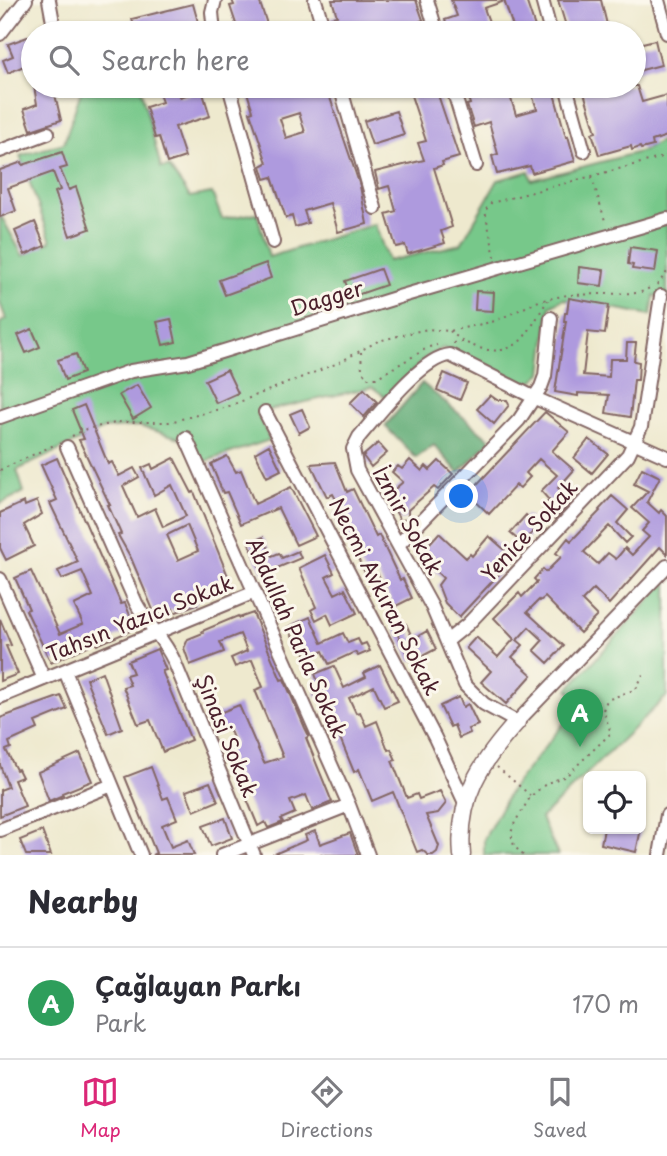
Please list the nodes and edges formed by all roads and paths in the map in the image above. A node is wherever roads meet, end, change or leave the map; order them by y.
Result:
1 (26, 0) edge
2 (49, 0) edge
3 (215, 0) edge
4 (315, 0) edge
5 (427, 0) edge
6 (542, 0) edge
7 (658, 0) edge
8 (53, 21) edge
9 (213, 21) edge
10 (321, 21) edge
11 (433, 21) edge
12 (548, 21) edge
13 (667, 33) edge
14 (0, 34) edge
15 (232, 98) edge
16 (343, 98) edge
17 (456, 98) edge
18 (569, 98) edge
19 (48, 133) dead end
20 (0, 151) edge
21 (584, 151) dead end
22 (667, 156) edge
23 (476, 165) dead end
24 (592, 177) junction
25 (375, 208) dead end
26 (667, 219) edge
27 (610, 235) junction
28 (274, 242) dead end
29 (497, 268) junction
30 (667, 272) edge
31 (661, 296) dead end
32 (550, 299) junction
33 (551, 318) dead end
34 (450, 331) junction
35 (463, 342) junction
36 (443, 344) dead end
37 (454, 350) junction
38 (360, 351) junction
39 (535, 398) junction
40 (265, 412) dead end
41 (0, 417) edge
42 (186, 438) dead end
43 (67, 441) junction
44 (635, 443) junction
45 (667, 457) edge
46 (0, 470) edge
47 (399, 544) junction
48 (667, 566) edge
49 (0, 579) edge
50 (255, 592) junction
51 (158, 633) junction
52 (447, 641) junction
53 (65, 671) junction
54 (643, 675) dead end
55 (44, 679) junction
56 (0, 697) edge
57 (517, 722) junction
58 (486, 759) junction
59 (112, 785) junction
60 (531, 796) junction
61 (465, 803) junction
62 (349, 806) junction
63 (667, 815) edge
64 (0, 830) edge
65 (252, 850) edge
66 (141, 855) edge
67 (222, 855) edge
68 (368, 855) edge
69 (462, 855) edge
70 (523, 855) edge
71 (660, 855) edge

1 - 14 street
2 - 8 street
3 - 9 street
4 - 10 street
5 - 11 street
6 - 12 street
7 - 13 street
15 - 28 street
16 - 25 street
17 - 23 street
18 - 21 street
19 - 20 street
22 - 24 path
24 - 27 path
24 - 29 path
26 - 27 street, Dagger
27 - 29 street, Dagger
29 - 41 street, Dagger
30 - 32 path
31 - 44 street
32 - 34 path
32 - 35 path
33 - 39 street
34 - 35 path
34 - 38 path
35 - 37 path
36 - 38 path
37 - 39 street
37 - 47 street, İzmir Sokak
38 - 43 path
39 - 44 street
39 - 47 street
40 - 61 street, Necmi Avkıran Sokak
42 - 50 street, Abdullah Parla Sokak
43 - 46 path
43 - 51 street, Şinasi Sokak
44 - 45 street
44 - 52 street, Yenice Sokak
47 - 52 street, İzmir Sokak
48 - 57 street
49 - 55 street
50 - 51 street, Tahsın Yazıcı Sokak
50 - 62 street, Abdullah Parla Sokak
51 - 53 street, Tahsın Yazıcı Sokak
51 - 65 street, Şinasi Sokak
52 - 57 street, İzmir Sokak
53 - 55 street, Tahsın Yazıcı Sokak
53 - 59 street
54 - 60 path
55 - 56 street, Tahsın Yazıcı Sokak
57 - 58 street
58 - 60 path
58 - 61 street
59 - 64 street
59 - 66 street
60 - 70 path
61 - 69 street
62 - 65 street
62 - 68 street, Abdullah Parla Sokak
63 - 71 street
65 - 67 street

